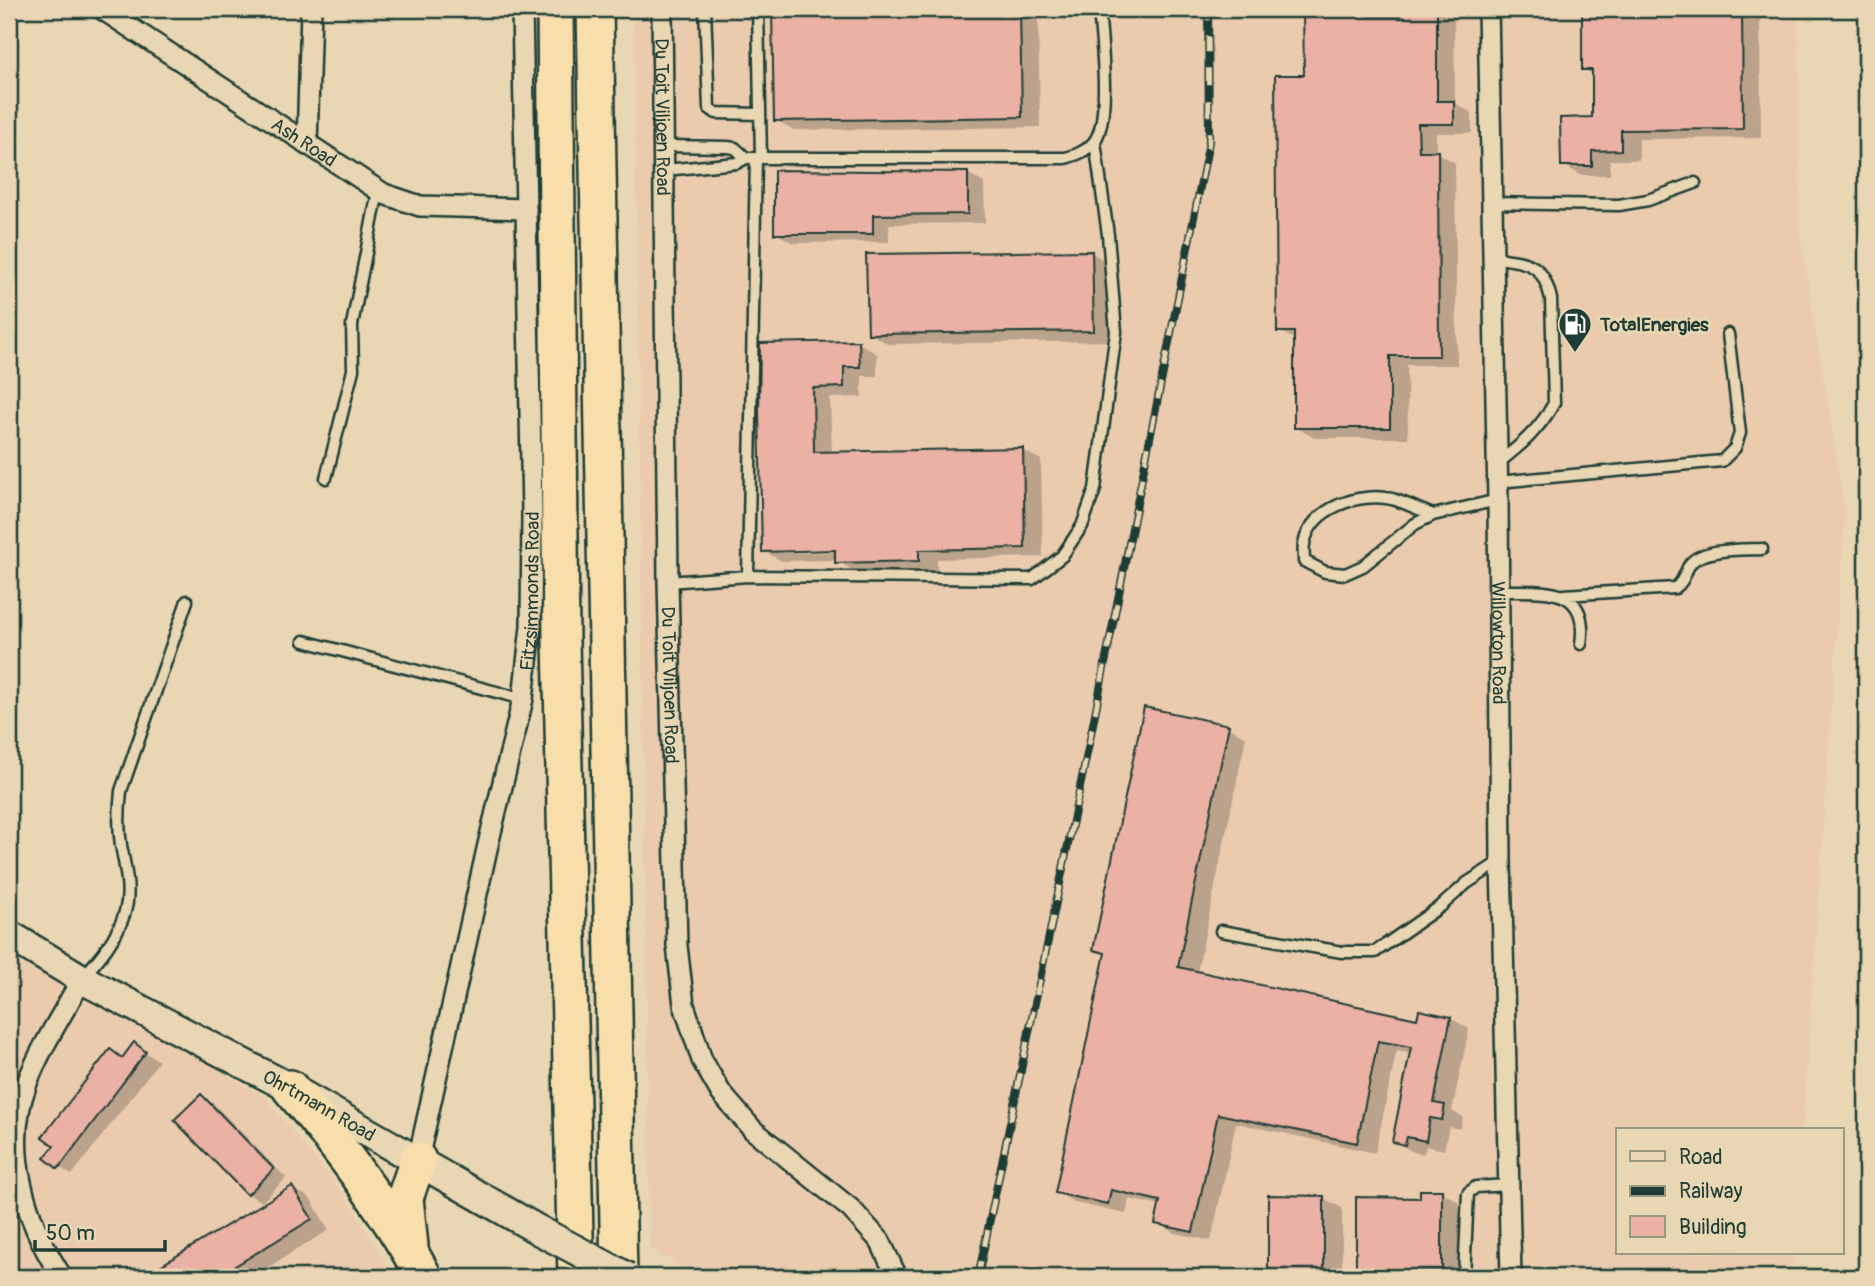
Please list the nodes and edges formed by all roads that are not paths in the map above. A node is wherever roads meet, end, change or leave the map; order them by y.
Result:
1 (102, 9) edge
2 (311, 9) edge
3 (522, 9) edge
4 (555, 9) edge
5 (595, 9) edge
6 (662, 9) edge
7 (705, 9) edge
8 (758, 9) edge
9 (1099, 9) edge
10 (1488, 9) edge
11 (760, 114) junction
12 (1095, 142) junction
13 (307, 145) junction
14 (665, 146) junction
15 (755, 158) junction
16 (665, 170) junction
17 (1695, 183) dead end
18 (378, 191) junction
19 (1491, 203) junction
20 (526, 209) junction
21 (1492, 257) junction
22 (1728, 334) dead end
23 (326, 478) dead end
24 (1498, 482) junction
25 (1433, 515) junction
26 (1762, 549) dead end
27 (748, 576) junction
28 (668, 582) junction
29 (1499, 591) junction
30 (1564, 595) junction
31 (187, 601) dead end
32 (304, 641) dead end
33 (1581, 644) dead end
34 (523, 699) junction
35 (1502, 861) junction
36 (1221, 931) dead end
37 (12, 937) edge
38 (82, 978) junction
39 (290, 1088) junction
40 (418, 1160) junction
41 (1508, 1185) junction
42 (417, 1265) edge
43 (62, 1277) edge
44 (576, 1277) edge
45 (619, 1277) edge
46 (627, 1277) edge
47 (897, 1277) edge
48 (1464, 1277) edge
49 (1511, 1277) edge

1 - 13 street, Ash Road
2 - 13 street
3 - 20 street, Fitzsimmonds Road
4 - 44 highway
5 - 45 highway
6 - 14 street, Du Toit Viljoen Road
7 - 11 lane
8 - 11 lane
9 - 12 lane
10 - 19 street, Willowton Road
11 - 15 lane
12 - 15 lane
12 - 27 lane
13 - 18 street, Ash Road
14 - 15 lane
14 - 16 street, Du Toit Viljoen Road
15 - 16 lane
15 - 27 lane
16 - 28 street, Du Toit Viljoen Road
17 - 19 lane
18 - 20 street, Ash Road
18 - 23 lane
19 - 21 street, Willowton Road
20 - 34 street, Fitzsimmonds Road
21 - 24 street, Willowton Road
21 - 24 lane
22 - 24 lane
24 - 25 lane
24 - 29 street, Willowton Road
25 - 25 lane
26 - 30 lane
27 - 28 lane
28 - 47 street, Du Toit Viljoen Road
29 - 30 lane
29 - 35 street, Willowton Road
30 - 33 lane
31 - 38 lane
32 - 34 lane
34 - 40 street, Fitzsimmonds Road
35 - 36 lane
35 - 41 street, Willowton Road
37 - 38 main road, Ohrtmann Road
38 - 39 main road, Ohrtmann Road
38 - 43 street
39 - 40 main road, Ohrtmann Road
39 - 42 highway
40 - 42 highway
40 - 46 main road, Ohrtmann Road, bridge
41 - 48 lane
41 - 49 street, Willowton Road

